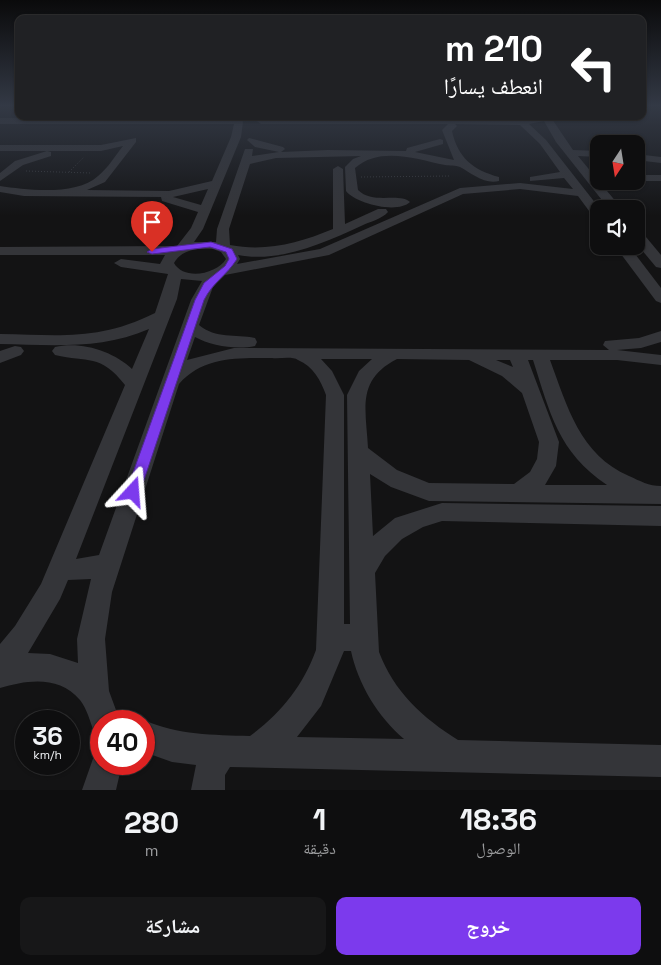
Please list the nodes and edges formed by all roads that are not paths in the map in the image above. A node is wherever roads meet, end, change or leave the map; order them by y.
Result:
1 (124, 142) edge
2 (136, 142) edge
3 (139, 142) edge
4 (232, 142) edge
5 (253, 142) edge
6 (258, 142) edge
7 (439, 142) edge
8 (443, 142) edge
9 (444, 142) edge
10 (541, 142) edge
11 (560, 142) edge
12 (91, 150) junction
13 (0, 152) edge
14 (56, 152) junction
15 (281, 152) junction
16 (406, 152) junction
17 (308, 154) junction
18 (376, 154) junction
19 (661, 154) edge
20 (571, 155) junction
21 (645, 155) edge
22 (645, 157) edge
23 (590, 158) edge
24 (117, 160) junction
25 (661, 160) edge
26 (245, 162) junction
27 (448, 162) junction
28 (460, 162) junction
29 (590, 162) edge
30 (581, 166) junction
31 (645, 167) edge
32 (661, 167) edge
33 (5, 170) edge
34 (346, 170) junction
35 (567, 174) junction
36 (590, 174) edge
37 (104, 176) junction
38 (451, 176) road end
39 (645, 178) edge
40 (661, 178) edge
41 (495, 179) junction
42 (216, 183) junction
43 (518, 183) junction
44 (115, 184) dead end
45 (0, 189) edge
46 (58, 194) junction
47 (136, 194) junction
48 (437, 194) junction
49 (22, 196) junction
50 (168, 197) junction
51 (584, 197) junction
52 (412, 198) junction
53 (596, 200) edge
54 (0, 201) edge
55 (590, 205) edge
56 (204, 210) junction
57 (339, 231) junction
58 (645, 245) edge
59 (224, 248) junction
60 (181, 249) junction
61 (0, 251) edge
62 (629, 255) edge
63 (268, 257) junction
64 (123, 258) junction
65 (0, 262) edge
66 (661, 264) edge
67 (172, 271) junction
68 (221, 271) junction
69 (661, 298) edge
70 (162, 316) junction
71 (190, 326) junction
72 (661, 336) edge
73 (0, 339) edge
74 (84, 345) junction
75 (235, 347) junction
76 (630, 350) junction
77 (5, 353) edge
78 (300, 353) junction
79 (396, 354) junction
80 (466, 354) junction
81 (517, 355) junction
82 (540, 355) junction
83 (661, 360) edge
84 (170, 382) junction
85 (134, 384) junction
86 (530, 390) junction
87 (346, 395) junction
88 (357, 449) junction
89 (518, 494) junction
90 (656, 495) edge
91 (442, 502) junction
92 (661, 516) edge
93 (62, 564) junction
94 (108, 565) junction
95 (361, 577) junction
96 (330, 629) junction
97 (363, 630) junction
98 (0, 665) edge
99 (0, 674) edge
100 (104, 710) edge
101 (105, 710) edge
102 (155, 741) edge
103 (221, 751) junction
104 (254, 752) junction
105 (453, 756) junction
106 (661, 761) edge
107 (103, 775) edge
108 (99, 790) edge
109 (208, 790) edge

1 - 12 street
2 - 24 street
3 - 37 street
4 - 42 street
5 - 26 street
6 - 15 street
7 - 16 street
8 - 27 street
9 - 28 street
10 - 35 street
11 - 20 street
12 - 13 street
12 - 14 street
12 - 24 street
13 - 14 street
13 - 33 street
14 - 33 street
15 - 16 street
15 - 17 street
15 - 26 street
16 - 18 street
16 - 27 street
17 - 18 street
17 - 34 street
18 - 34 street
19 - 21 street
20 - 23 street
20 - 30 street
22 - 25 street
24 - 37 street
26 - 59 street
27 - 28 street
27 - 38 street
28 - 41 street
29 - 30 street
30 - 36 street
31 - 32 street
34 - 52 street
34 - 57 street
35 - 43 street
35 - 51 street
37 - 46 street
39 - 40 street
41 - 43 street
41 - 48 street
42 - 50 street
42 - 56 street
43 - 48 street
43 - 51 street
44 - 47 street
45 - 49 street
46 - 47 street
46 - 49 street
47 - 50 street
48 - 52 street
48 - 63 street
49 - 50 street
49 - 54 street
50 - 56 street
51 - 53 street
51 - 55 street
52 - 57 street
56 - 60 street
57 - 63 street
58 - 66 street
59 - 60 street
59 - 63 street
59 - 68 street
60 - 64 street
60 - 67 street
61 - 64 street
62 - 69 street
63 - 68 street
64 - 65 street
64 - 67 street
67 - 68 street
67 - 70 street
68 - 71 street
70 - 74 street
70 - 85 street
71 - 75 street
71 - 84 street
72 - 76 street
73 - 74 street
74 - 77 street
74 - 85 street
75 - 76 street
75 - 78 street
75 - 84 street
76 - 82 street
76 - 83 street
78 - 79 street
78 - 87 street
79 - 80 street
79 - 87 street
80 - 81 street
80 - 86 street
81 - 82 street
81 - 86 street
82 - 90 street
84 - 94 street
85 - 93 street
86 - 89 street
87 - 88 street
87 - 96 street
88 - 91 street
88 - 95 street
89 - 90 street
89 - 91 street
91 - 92 street
91 - 95 street
93 - 94 street
93 - 98 street
94 - 101 street
95 - 97 street
96 - 97 street
96 - 104 street
97 - 105 street
99 - 100 street
102 - 103 street
103 - 104 street
103 - 109 street
104 - 105 street
105 - 106 street
107 - 108 street

